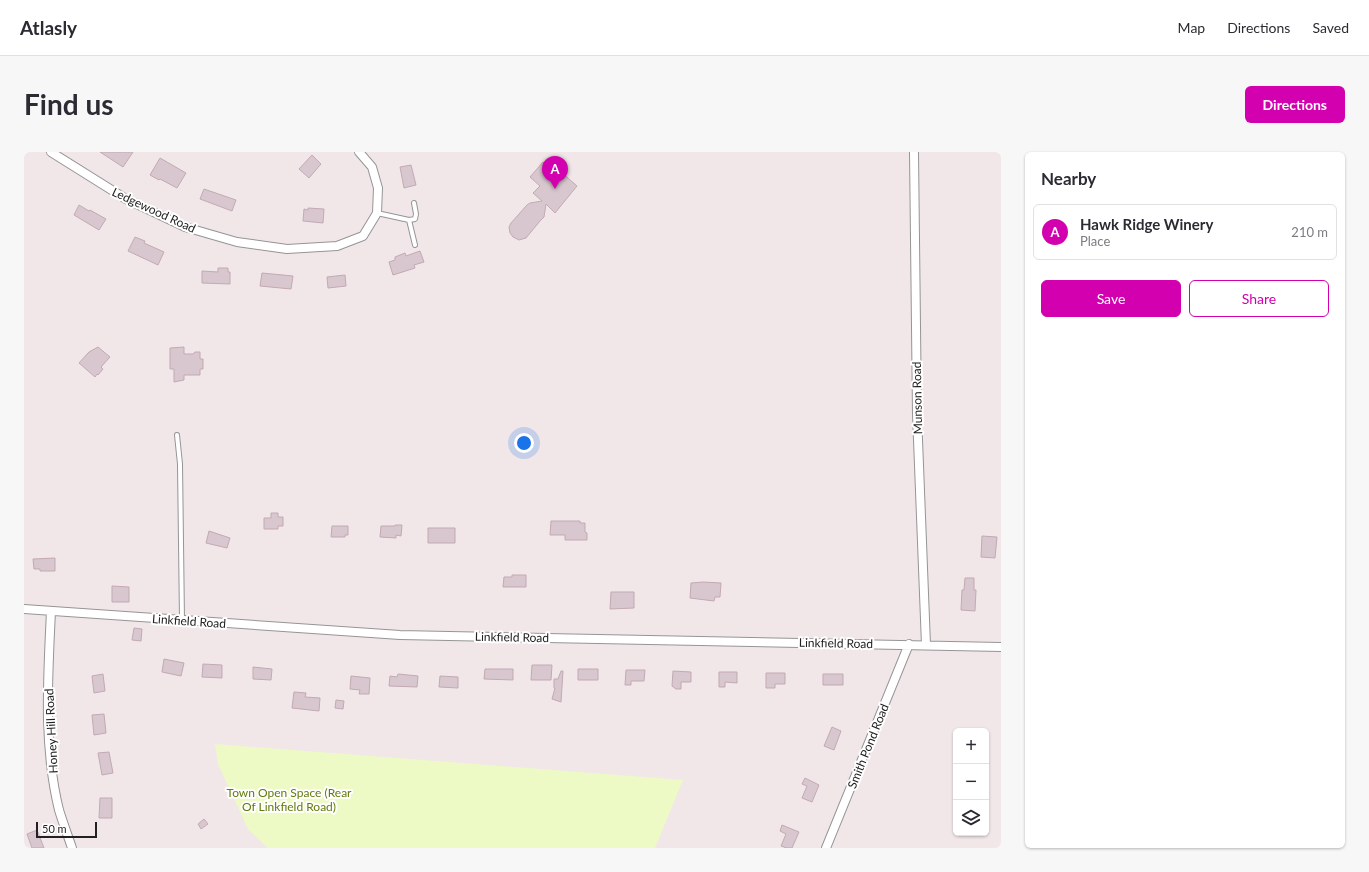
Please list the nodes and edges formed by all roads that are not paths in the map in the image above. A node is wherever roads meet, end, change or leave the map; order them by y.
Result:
1 (51, 152) edge
2 (359, 152) edge
3 (914, 152) edge
4 (414, 203) dead end
5 (377, 213) junction
6 (409, 220) junction
7 (415, 245) dead end
8 (177, 435) dead end
9 (24, 609) edge
10 (51, 610) junction
11 (182, 620) junction
12 (909, 644) junction
13 (926, 645) junction
14 (1001, 647) edge
15 (72, 848) edge
16 (826, 848) edge

1 - 5 street, Ledgewood Road
2 - 5 street, Ledgewood Road
3 - 13 street, Munson Road
4 - 6 lane
5 - 6 lane
6 - 7 lane
8 - 11 lane
9 - 10 street, Linkfield Road
10 - 11 street, Linkfield Road
10 - 15 street, Honey Hill Road
11 - 12 street, Linkfield Road
12 - 13 street, Linkfield Road
12 - 16 street, Smith Pond Road
13 - 14 street, Linkfield Road

